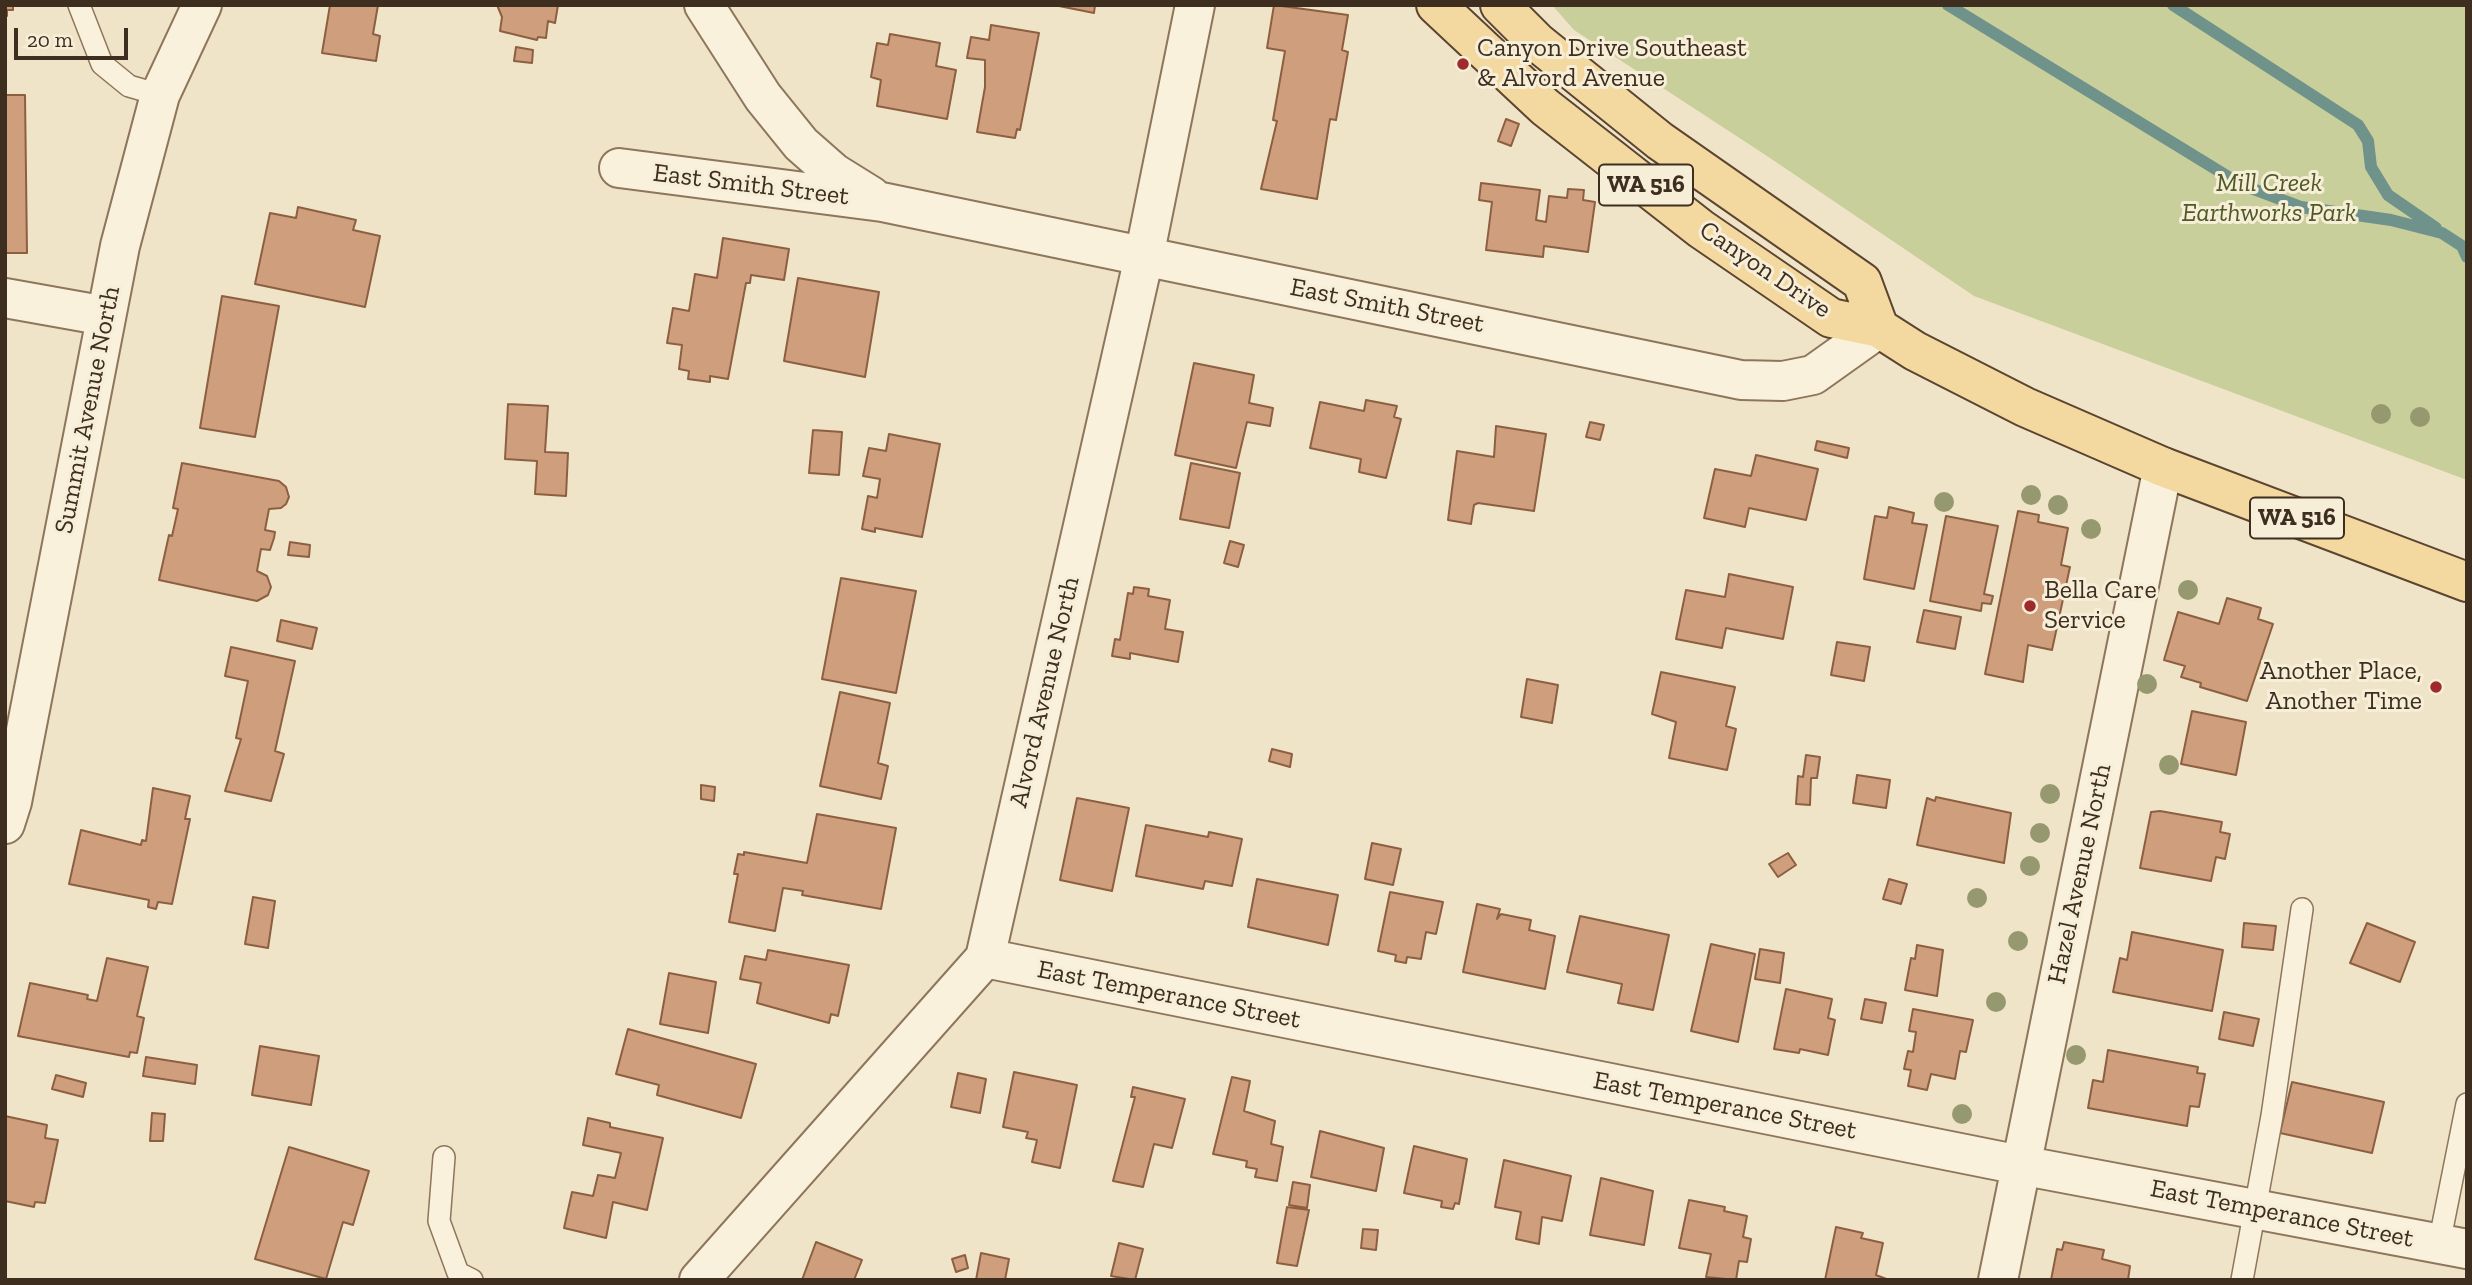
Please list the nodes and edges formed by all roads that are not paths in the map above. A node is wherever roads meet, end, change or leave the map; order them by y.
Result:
1 (79, 5) edge
2 (202, 5) edge
3 (704, 5) edge
4 (1195, 5) edge
5 (1436, 5) edge
6 (1500, 5) edge
7 (160, 96) junction
8 (620, 168) dead end
9 (882, 202) junction
10 (1144, 257) junction
11 (5, 298) edge
12 (106, 316) junction
13 (1879, 328) junction
14 (2163, 467) junction
15 (2467, 582) edge
16 (5, 824) edge
17 (2302, 909) dead end
18 (985, 958) junction
19 (2467, 1104) edge
20 (444, 1157) dead end
21 (2020, 1165) junction
22 (2255, 1209) junction
23 (2453, 1247) edge
24 (472, 1280) edge
25 (699, 1280) edge
26 (1998, 1280) edge
27 (2242, 1280) edge

1 - 7 lane
2 - 7 street, Summit Avenue North
3 - 9 street, East Smith Street
4 - 10 street, Alvord Avenue North
5 - 13 main road, Canyon Drive / WA 516
6 - 13 main road, Canyon Drive / WA 516
7 - 12 street, Summit Avenue North
8 - 9 street, East Smith Street
9 - 10 street, East Smith Street
10 - 13 street, East Smith Street
10 - 18 street, Alvord Avenue North
11 - 12 street
12 - 16 street, Summit Avenue North
13 - 14 main road, Canyon Drive / WA 516
14 - 15 main road, WA 516
14 - 21 street, Hazel Avenue North
17 - 22 lane
18 - 21 street, East Temperance Street
18 - 25 street, Alvord Avenue North
19 - 23 lane
20 - 24 lane
21 - 22 street, East Temperance Street
21 - 26 street, Hazel Avenue North
22 - 23 street, East Temperance Street
22 - 27 lane

